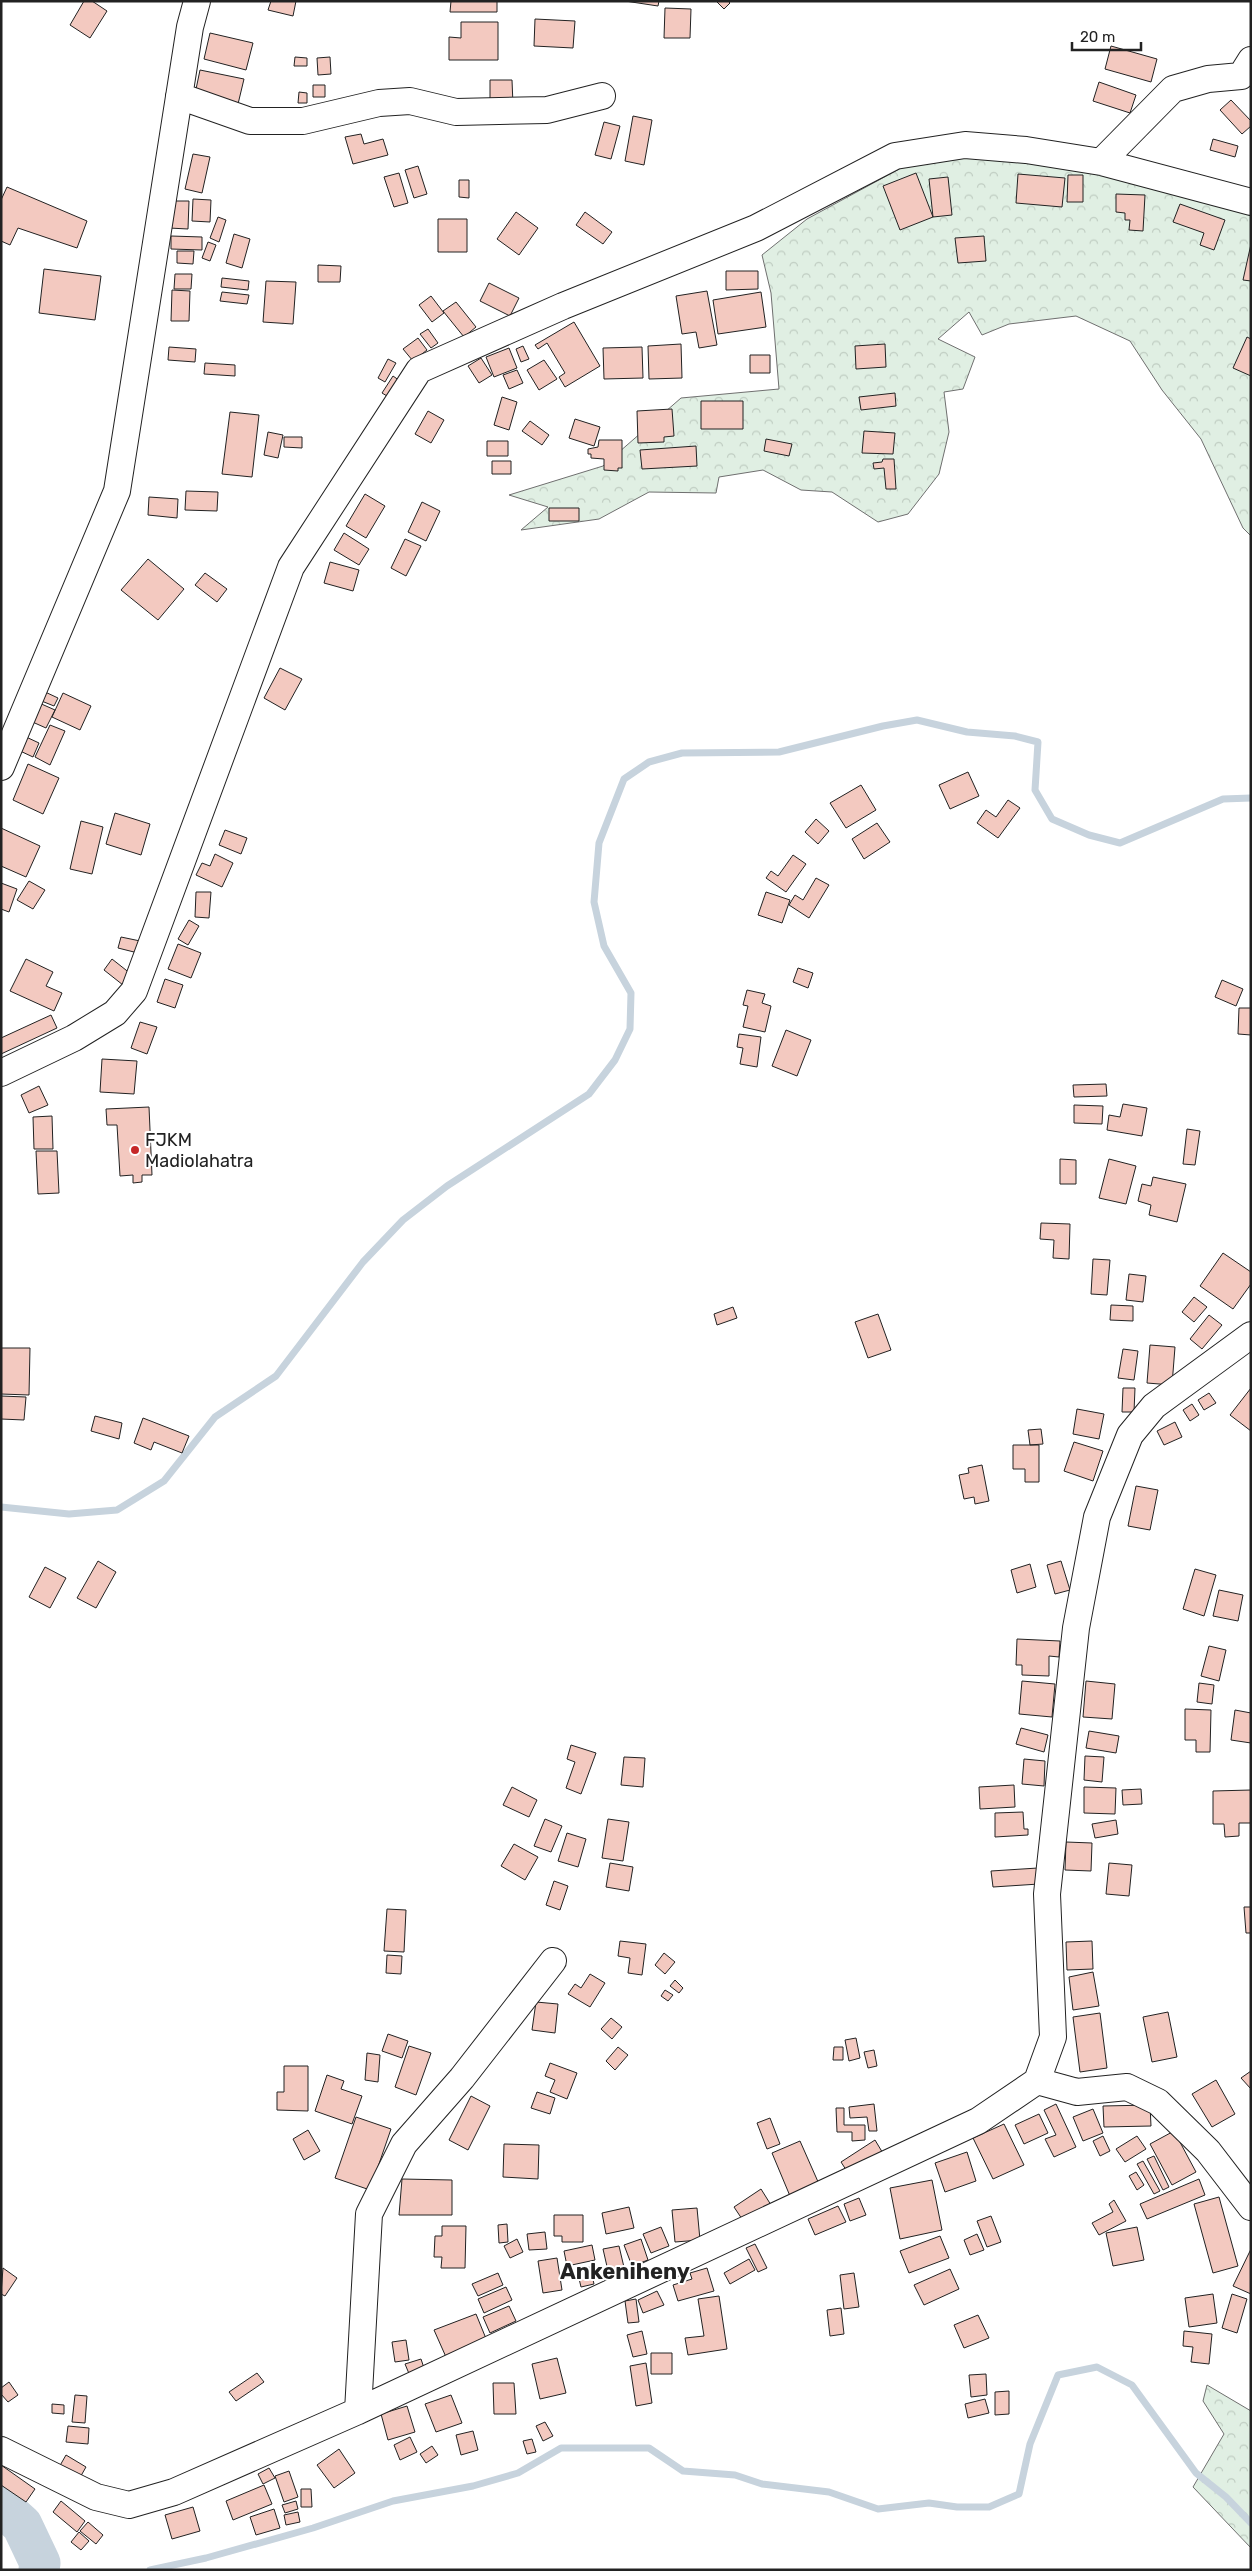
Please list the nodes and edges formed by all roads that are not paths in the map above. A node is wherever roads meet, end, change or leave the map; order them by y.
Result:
1 (197, 1) edge
2 (1251, 60) edge
3 (179, 96) junction
4 (602, 96) dead end
5 (1101, 162) junction
6 (1251, 202) edge
7 (1, 767) edge
8 (1, 1073) edge
9 (1251, 1334) edge
10 (553, 1961) dead end
11 (1037, 2081) junction
12 (1251, 2208) edge
13 (358, 2411) junction
14 (1, 2450) edge

1 - 3 street
2 - 5 street
3 - 4 street
3 - 7 street
5 - 6 street
5 - 8 street
9 - 11 street
10 - 13 street
11 - 12 street
11 - 13 street
13 - 14 street

